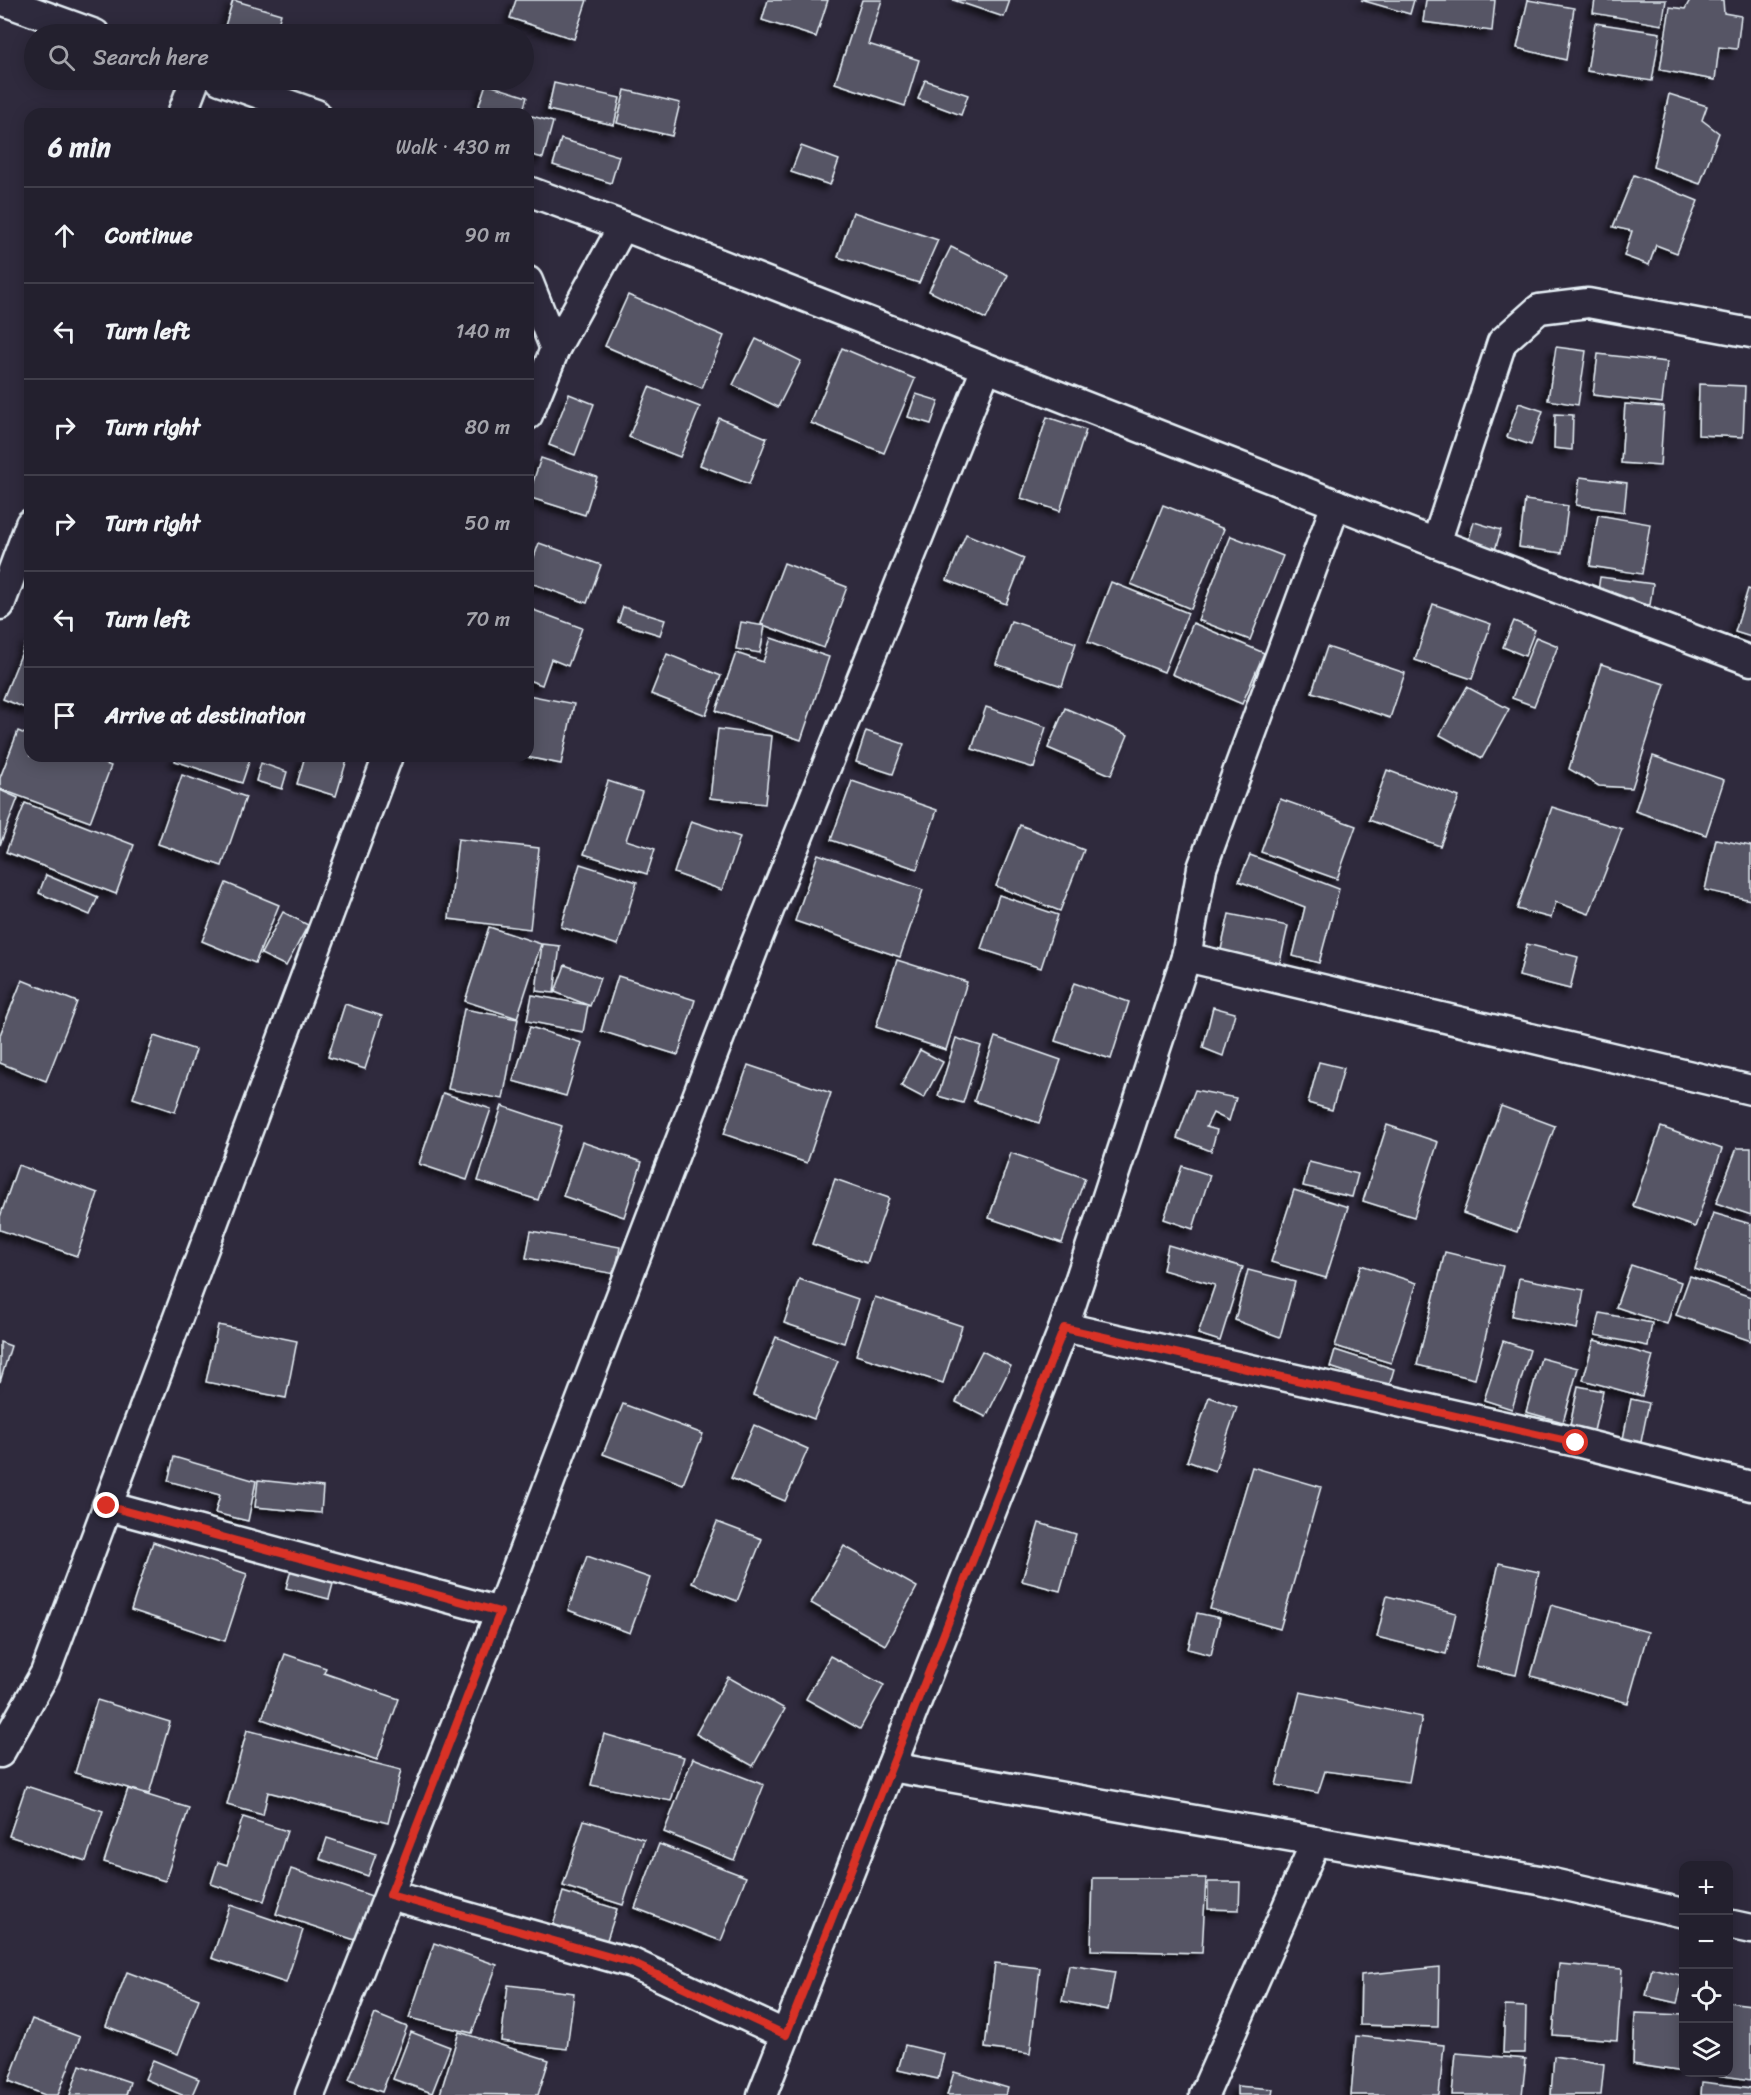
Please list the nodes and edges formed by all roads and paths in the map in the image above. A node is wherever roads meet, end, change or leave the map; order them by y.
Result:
1 (1, 0) edge
2 (67, 24) edge
3 (191, 90) edge
4 (248, 90) edge
5 (184, 108) edge
6 (299, 108) edge
7 (534, 193) edge
8 (623, 226) junction
9 (534, 296) edge
10 (1751, 333) edge
11 (555, 349) junction
12 (986, 368) junction
13 (534, 400) edge
14 (1336, 504) junction
15 (24, 540) edge
16 (1436, 543) junction
17 (0, 605) edge
18 (1751, 661) edge
19 (386, 762) edge
20 (1186, 957) junction
21 (1751, 1090) edge
22 (1064, 1328) junction
23 (1751, 1486) edge
24 (107, 1506) junction
25 (500, 1612) junction
26 (0, 1753) edge
27 (891, 1767) junction
28 (1316, 1841) junction
29 (390, 1895) junction
30 (1679, 1912) edge
31 (1733, 1925) edge
32 (1751, 1929) edge
33 (786, 2035) junction
34 (310, 2095) edge
35 (762, 2095) edge
36 (1204, 2095) edge

1 - 2 street
3 - 5 street
4 - 6 street
7 - 8 street
8 - 11 street
8 - 12 street
9 - 11 street
10 - 16 street
11 - 13 street
12 - 14 street
12 - 25 street
14 - 16 street
14 - 20 street
15 - 17 street
16 - 18 street
19 - 24 street
20 - 21 street
20 - 22 street
22 - 23 street
22 - 27 street
24 - 25 street
24 - 26 street
25 - 29 street
27 - 28 street
27 - 33 street
28 - 30 street
28 - 36 street
29 - 33 street
29 - 34 street
31 - 32 street
33 - 35 street

